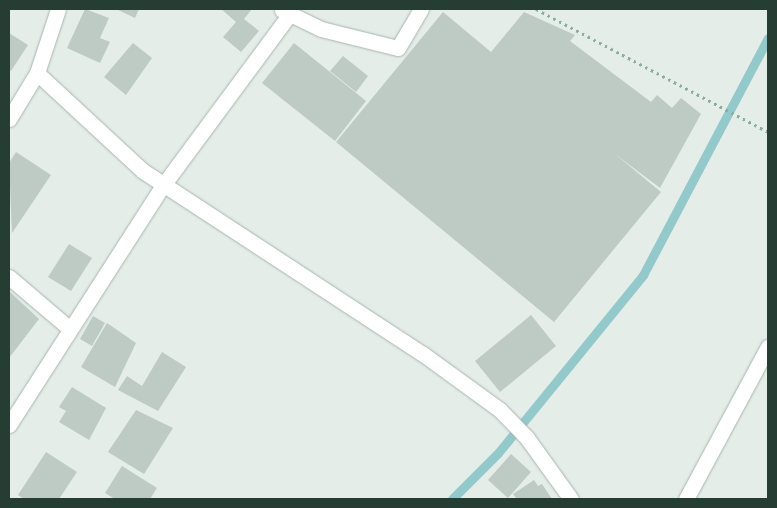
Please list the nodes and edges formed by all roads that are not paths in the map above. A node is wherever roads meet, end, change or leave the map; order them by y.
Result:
1 (58, 9) edge
2 (421, 9) edge
3 (285, 12) edge
4 (37, 72) junction
5 (9, 119) edge
6 (164, 184) junction
7 (9, 277) edge
8 (70, 329) junction
9 (768, 347) edge
10 (9, 425) edge
11 (571, 499) edge
12 (686, 499) edge

1 - 4 street
2 - 3 street
3 - 6 street
4 - 5 street
4 - 6 street
6 - 8 street
6 - 11 street
7 - 8 street
8 - 10 street
9 - 12 street

